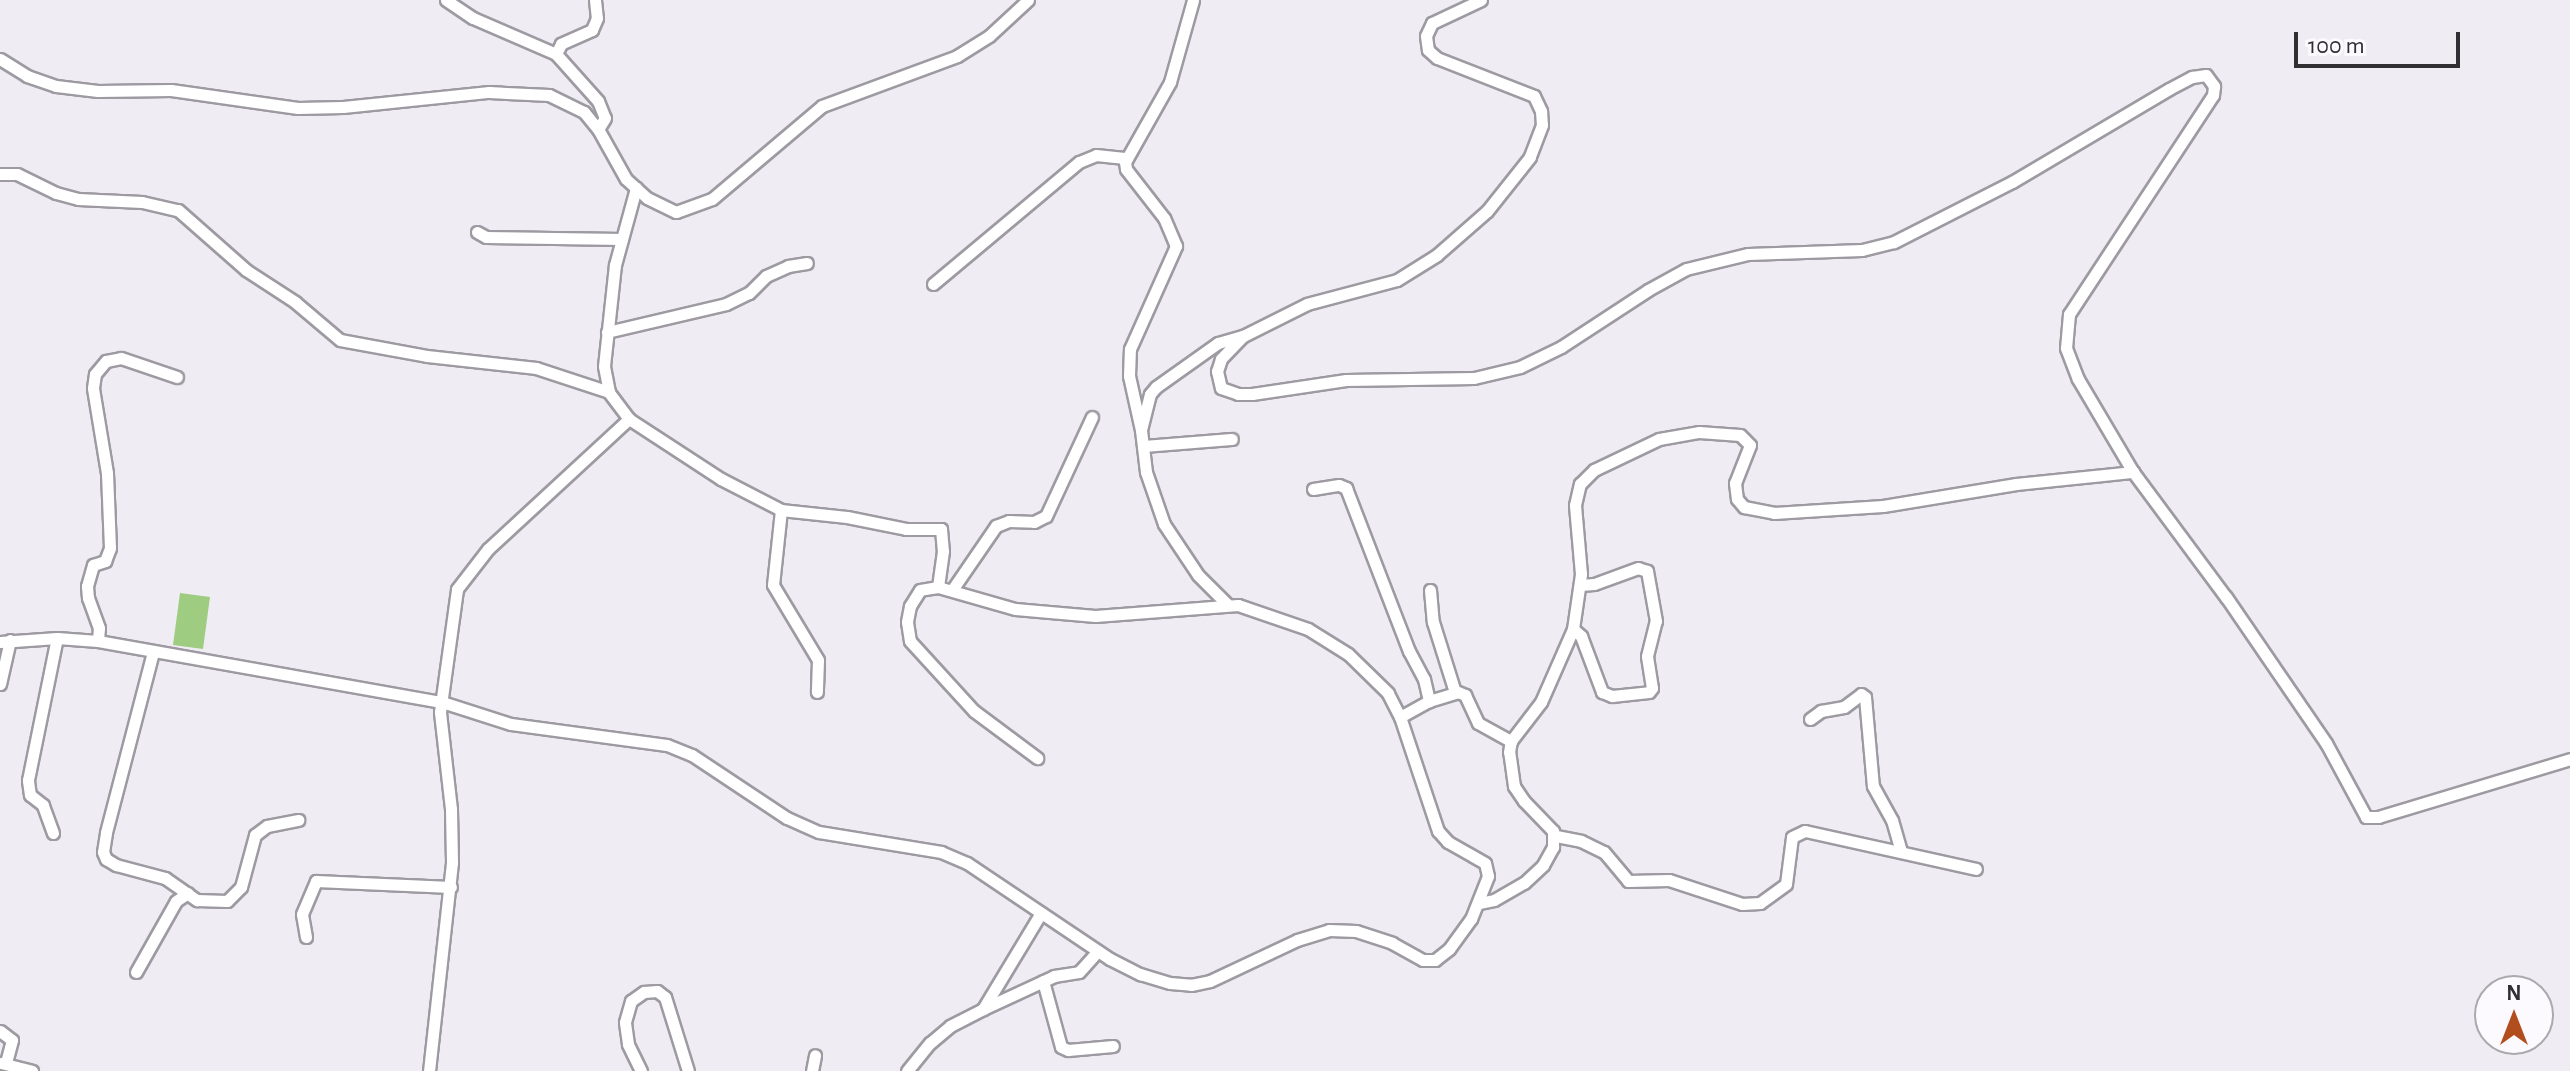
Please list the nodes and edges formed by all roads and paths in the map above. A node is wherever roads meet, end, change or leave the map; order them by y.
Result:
1 (446, 0) edge
2 (595, 0) edge
3 (1028, 0) edge
4 (1193, 0) edge
5 (1481, 0) edge
6 (556, 54) junction
7 (0, 59) edge
8 (598, 129) junction
9 (1127, 158) junction
10 (0, 174) edge
11 (636, 188) junction
12 (477, 232) dead end
13 (622, 239) junction
14 (807, 263) dead end
15 (933, 284) dead end
16 (607, 332) junction
17 (1243, 336) junction
18 (177, 377) dead end
19 (609, 392) junction
20 (1092, 417) dead end
21 (629, 419) junction
22 (1141, 430) junction
23 (1232, 439) dead end
24 (1143, 446) junction
25 (2133, 472) junction
26 (1313, 489) dead end
27 (781, 510) junction
28 (1580, 585) junction
29 (938, 587) junction
30 (952, 590) junction
31 (1430, 590) dead end
32 (1228, 605) junction
33 (1573, 629) junction
34 (57, 638) junction
35 (5, 641) edge
36 (98, 641) junction
37 (153, 652) junction
38 (0, 684) edge
39 (817, 692) dead end
40 (1455, 692) junction
41 (1429, 701) junction
42 (442, 702) junction
43 (1400, 717) junction
44 (1810, 719) dead end
45 (1511, 741) junction
46 (1037, 758) dead end
47 (2570, 759) edge
48 (298, 820) dead end
49 (53, 833) dead end
50 (1556, 836) junction
51 (1901, 851) junction
52 (1976, 869) dead end
53 (451, 887) junction
54 (188, 893) junction
55 (1479, 903) junction
56 (1041, 913) junction
57 (306, 937) dead end
58 (1098, 951) junction
59 (136, 972) dead end
60 (1043, 981) junction
61 (983, 1009) junction
62 (0, 1031) edge
63 (1113, 1046) dead end
64 (815, 1055) dead end
65 (3, 1063) edge
66 (32, 1071) edge
67 (429, 1071) edge
68 (641, 1071) edge
69 (688, 1071) edge
70 (812, 1071) edge
71 (907, 1071) edge

1 - 6 street
2 - 6 street
3 - 11 street
4 - 9 street
5 - 17 street
6 - 8 street
7 - 8 street
8 - 11 street
9 - 15 street
9 - 22 street
10 - 19 street
11 - 13 street
12 - 13 street
13 - 16 street
14 - 16 street
16 - 19 street
17 - 22 street
17 - 25 street
18 - 36 street
19 - 21 street
20 - 30 street
21 - 27 street
21 - 42 street
22 - 24 street
23 - 24 street
24 - 32 street
25 - 28 street
25 - 47 street
26 - 41 street
27 - 29 street
27 - 39 street
28 - 33 street
28 - 33 street
29 - 30 street
29 - 46 street
30 - 32 street
31 - 40 street
32 - 43 street
33 - 45 street
34 - 35 street
34 - 36 street
34 - 49 street
35 - 38 street
36 - 37 street
37 - 42 street
37 - 54 street
40 - 41 street
40 - 45 street
41 - 43 street
42 - 53 street
42 - 56 street
43 - 55 street
44 - 51 street
45 - 50 street
48 - 54 street
50 - 51 street
50 - 55 street
51 - 52 street
53 - 57 street
53 - 67 street
54 - 59 street
55 - 58 street
56 - 58 street
56 - 61 street
58 - 60 street
60 - 61 street
60 - 63 street
61 - 71 street
62 - 65 street
64 - 70 street
65 - 66 street
68 - 69 street

